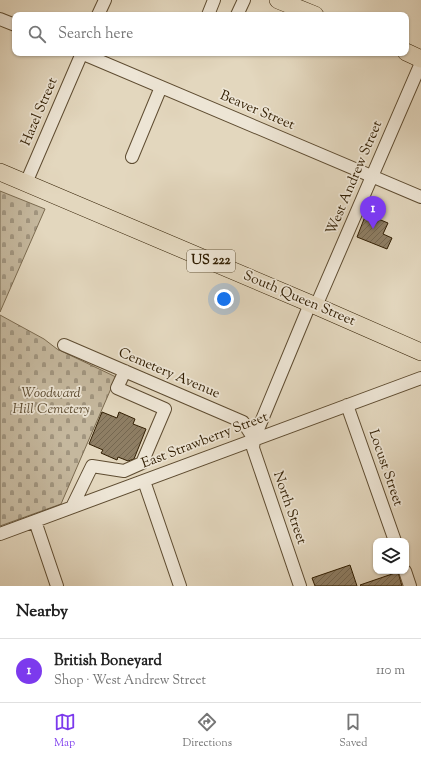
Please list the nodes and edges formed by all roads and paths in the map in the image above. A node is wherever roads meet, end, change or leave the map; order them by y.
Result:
1 (105, 0) edge
2 (214, 0) edge
3 (244, 0) edge
4 (278, 0) edge
5 (99, 12) edge
6 (209, 12) edge
7 (238, 12) edge
8 (308, 12) edge
9 (0, 19) edge
10 (12, 24) edge
11 (409, 53) edge
12 (81, 56) edge
13 (89, 56) edge
14 (421, 58) edge
15 (421, 63) edge
16 (161, 87) junction
17 (132, 157) dead end
18 (0, 172) edge
19 (373, 176) junction
20 (26, 183) junction
21 (421, 197) edge
22 (313, 305) junction
23 (64, 345) dead end
24 (421, 352) edge
25 (125, 371) junction
26 (421, 378) edge
27 (347, 405) junction
28 (254, 439) junction
29 (144, 481) junction
30 (72, 507) junction
31 (35, 521) junction
32 (0, 534) edge
33 (394, 538) edge
34 (406, 574) edge
35 (57, 586) edge
36 (180, 586) edge
37 (300, 586) edge
38 (410, 586) edge

1 - 5 street
2 - 6 street
3 - 7 street
4 - 8 highway
9 - 10 street
11 - 14 highway
12 - 20 street, Hazel Street
13 - 16 street, Beaver Street
15 - 19 street, West Andrew Street
16 - 17 street
16 - 19 street, Beaver Street
18 - 20 highway, South Queen Street / US 222
19 - 21 street, Beaver Street
19 - 22 street, West Andrew Street
20 - 22 highway, South Queen Street / US 222
22 - 24 highway, South Queen Street / US 222
22 - 28 street, West Andrew Street
23 - 25 street, Cemetery Avenue
25 - 28 street, Cemetery Avenue
25 - 30 street
26 - 27 street, East Strawberry Street
27 - 28 street, East Strawberry Street
27 - 33 street, Locust Street
28 - 29 street, East Strawberry Street
28 - 37 street, North Street
29 - 30 street, East Strawberry Street
29 - 36 street
30 - 31 street, East Strawberry Street
31 - 32 street, East Strawberry Street
31 - 35 street
34 - 38 street

